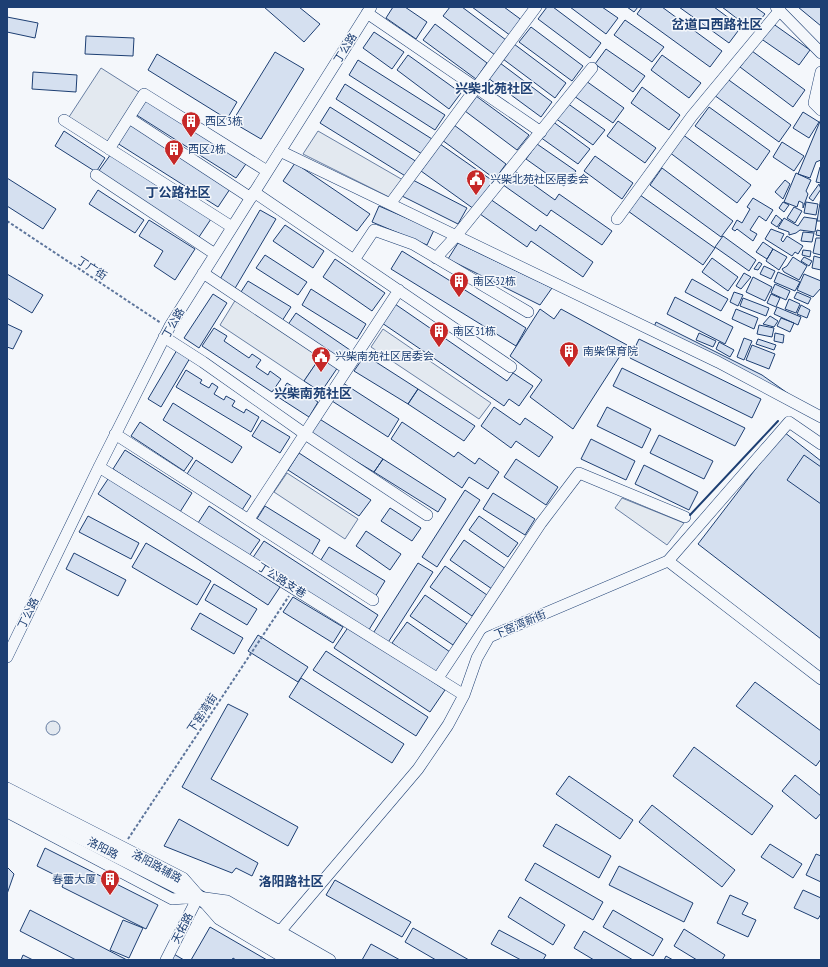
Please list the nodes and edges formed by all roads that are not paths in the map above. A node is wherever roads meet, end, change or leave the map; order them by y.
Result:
1 (536, 7) edge
2 (778, 9) edge
3 (369, 10) edge
4 (821, 53) edge
5 (592, 68) dead end
6 (821, 72) edge
7 (475, 87) junction
8 (821, 110) edge
9 (129, 118) junction
10 (64, 120) dead end
11 (541, 132) junction
12 (109, 149) junction
13 (280, 151) junction
14 (267, 171) junction
15 (96, 175) dead end
16 (252, 195) junction
17 (390, 204) junction
18 (617, 219) dead end
19 (232, 227) junction
20 (456, 236) junction
21 (215, 254) junction
22 (436, 258) junction
23 (354, 260) junction
24 (203, 273) junction
25 (399, 290) junction
26 (528, 312) dead end
27 (167, 333) junction
28 (511, 367) dead end
29 (347, 369) junction
30 (821, 417) edge
31 (115, 434) junction
32 (304, 434) junction
33 (821, 444) edge
34 (99, 466) junction
35 (428, 515) dead end
36 (685, 517) dead end
37 (248, 519) junction
38 (668, 561) junction
39 (373, 600) dead end
40 (7, 656) edge
41 (438, 678) junction
42 (821, 679) edge
43 (464, 694) junction
44 (7, 788) edge
45 (7, 800) edge
46 (7, 812) edge
47 (198, 897) junction
48 (279, 933) junction
49 (166, 960) edge
50 (288, 960) edge
51 (308, 960) edge
52 (320, 960) edge
53 (330, 960) edge

1 - 7 street
2 - 4 street
2 - 18 street
3 - 7 street
3 - 13 street, 丁公路
5 - 11 street
6 - 8 street
7 - 11 street
7 - 17 street
9 - 12 street
9 - 14 street
9 - 16 street
10 - 12 street
11 - 20 street
12 - 19 street
13 - 14 street, 丁公路
13 - 17 street
14 - 16 street, 丁公路
15 - 21 street
16 - 19 street, 丁公路
16 - 23 street
17 - 20 street
19 - 21 street, 丁公路
20 - 22 street
20 - 30 street
21 - 24 street, 丁公路
22 - 23 street
22 - 26 street
23 - 25 street
24 - 27 street, 丁公路
24 - 29 street
25 - 28 street
25 - 29 street
27 - 31 street, 丁公路
27 - 32 street
29 - 32 street
31 - 34 street, 丁公路
31 - 37 street
32 - 35 street
32 - 37 street
33 - 38 street
34 - 40 street, 丁公路
34 - 41 street, 丁公路支巷
36 - 41 street
37 - 39 street
38 - 42 street
38 - 43 street, 下窑湾新街
41 - 43 street, 丁公路支巷
43 - 48 street, 下窑湾新街
44 - 47 street, 洛阳路辅路
45 - 47 main road, 洛阳路
46 - 47 street, 洛阳路辅路
47 - 48 main road, 洛阳路
47 - 49 street, 天佑路
47 - 50 street, 洛阳路
47 - 51 main road, 洛阳路
48 - 52 main road, 洛阳路
48 - 53 street, 洛阳路

